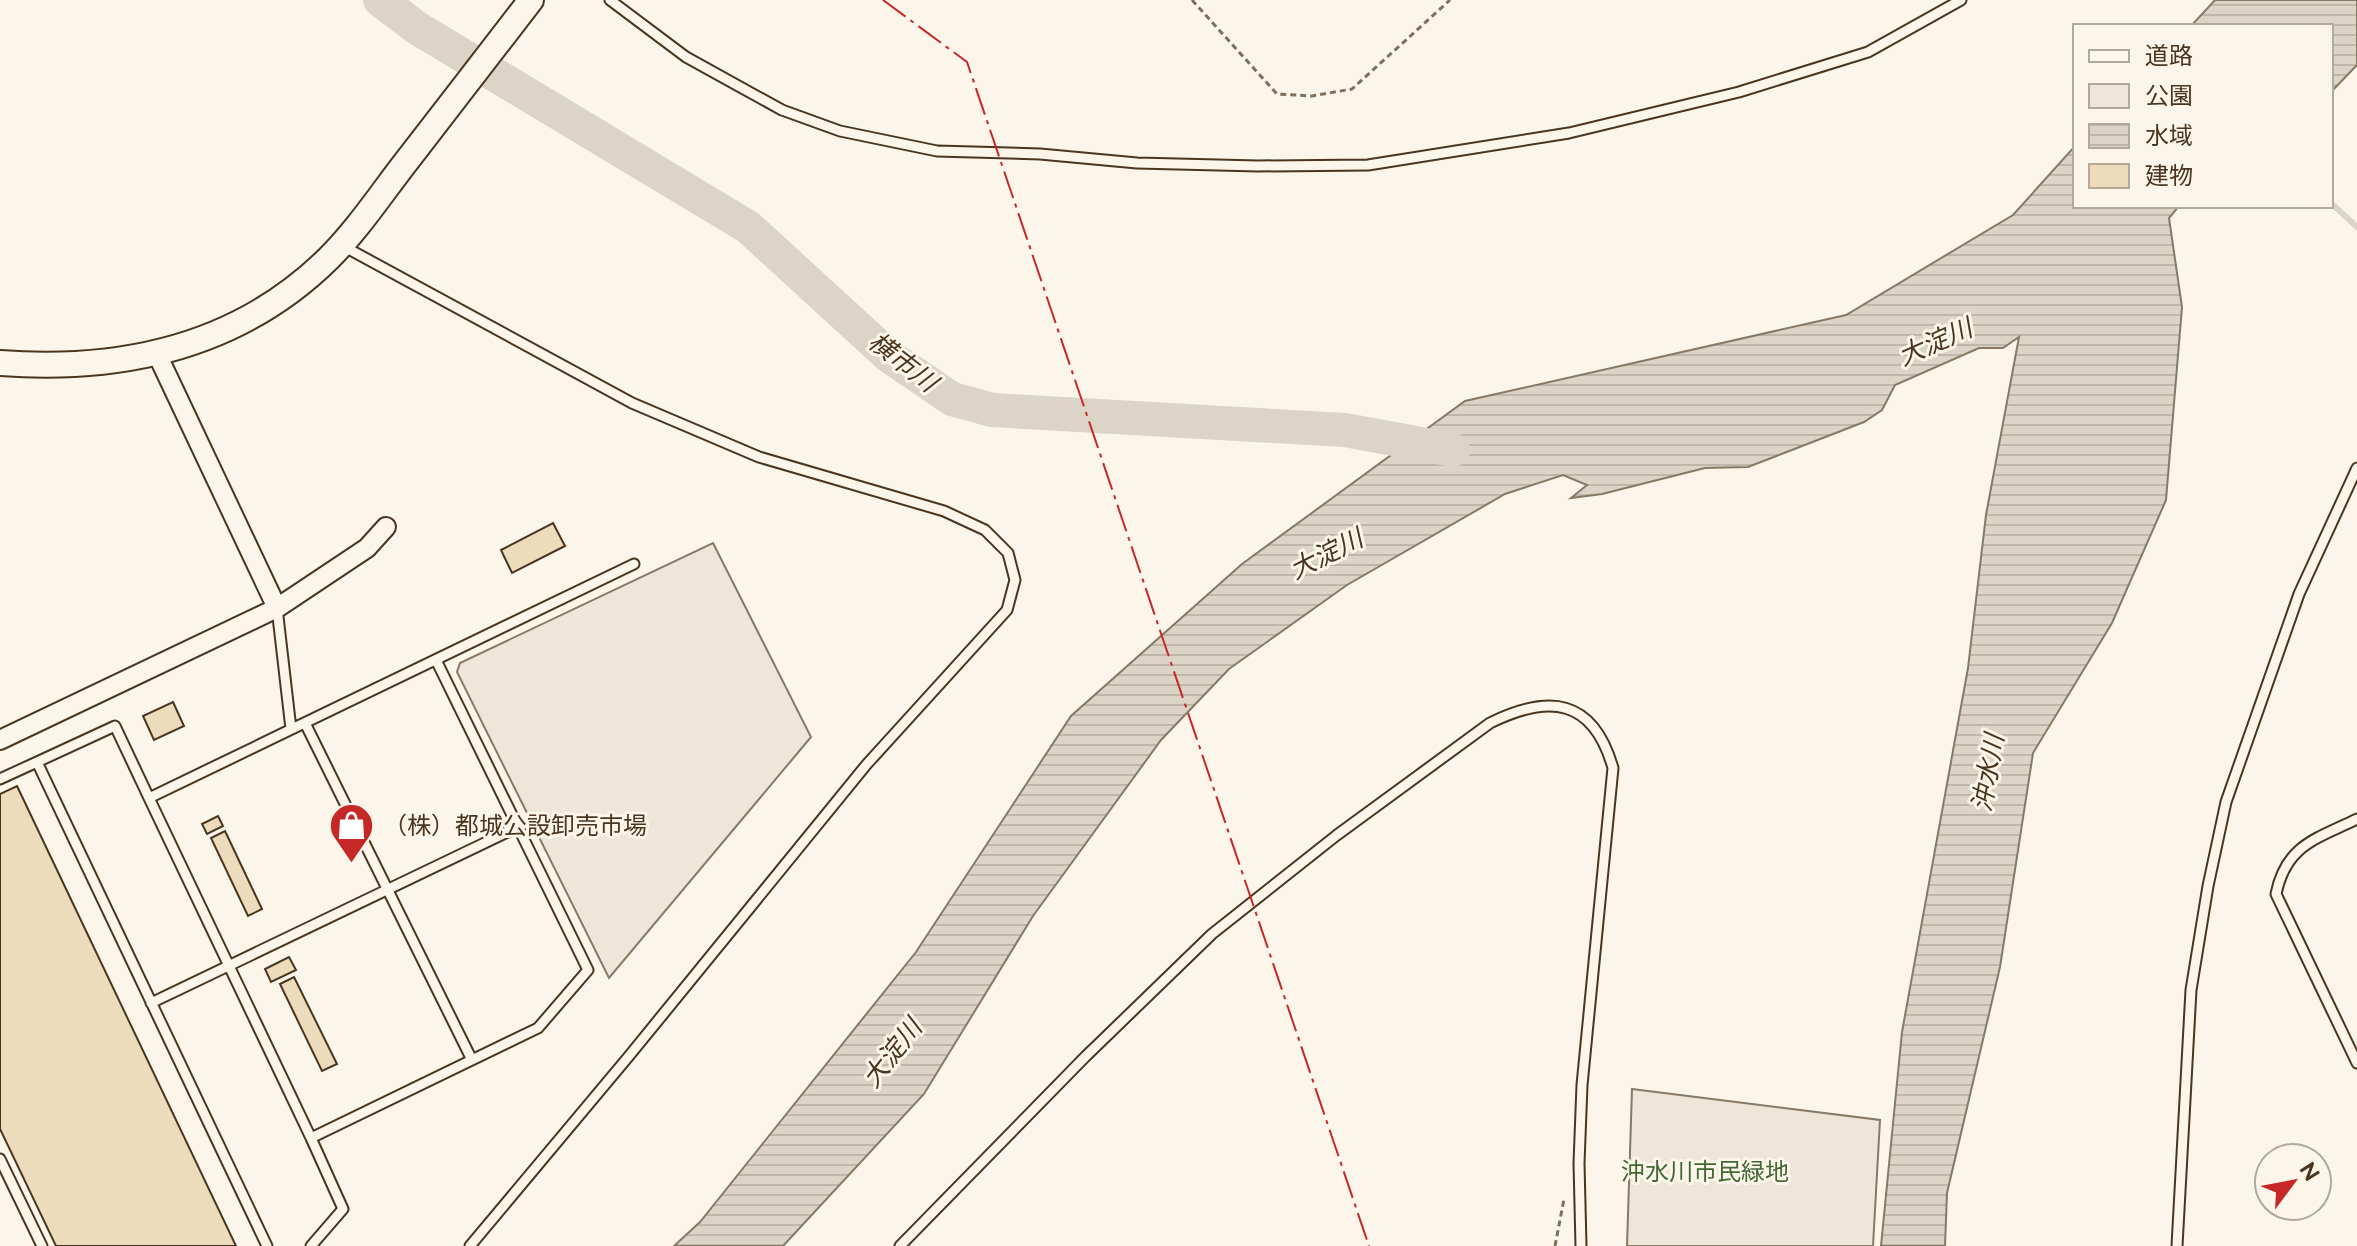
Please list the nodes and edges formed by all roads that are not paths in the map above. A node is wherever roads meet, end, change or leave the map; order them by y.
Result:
1 (531, 0) edge
2 (610, 0) edge
3 (1961, 0) edge
4 (340, 244) junction
5 (157, 354) junction
6 (0, 363) edge
7 (2357, 468) edge
8 (386, 527) dead end
9 (634, 564) dead end
10 (277, 608) junction
11 (436, 660) junction
12 (305, 723) junction
13 (291, 729) junction
14 (1, 737) edge
15 (37, 762) junction
16 (0, 779) edge
17 (149, 798) junction
18 (2357, 819) edge
19 (518, 827) junction
20 (388, 890) junction
21 (229, 966) junction
22 (151, 1003) junction
23 (472, 1060) junction
24 (2357, 1063) edge
25 (311, 1138) junction
26 (0, 1159) edge
27 (42, 1246) edge
28 (267, 1246) edge
29 (311, 1246) edge
30 (470, 1246) edge
31 (900, 1246) edge
32 (1581, 1246) edge
33 (2177, 1246) edge

1 - 4 street
2 - 3 lane
4 - 5 street
4 - 30 lane
5 - 6 street
5 - 10 street
7 - 33 lane
8 - 10 street
9 - 11 lane
10 - 13 lane
10 - 14 street
11 - 12 lane
11 - 19 lane
12 - 13 lane
12 - 20 lane
13 - 17 lane
15 - 16 lane
15 - 17 lane
15 - 22 lane
17 - 21 lane
18 - 24 lane
19 - 20 lane
19 - 23 lane
20 - 21 lane
20 - 23 lane
21 - 22 lane
21 - 25 lane
22 - 28 lane
23 - 25 lane
25 - 29 lane
26 - 27 lane
31 - 32 lane

